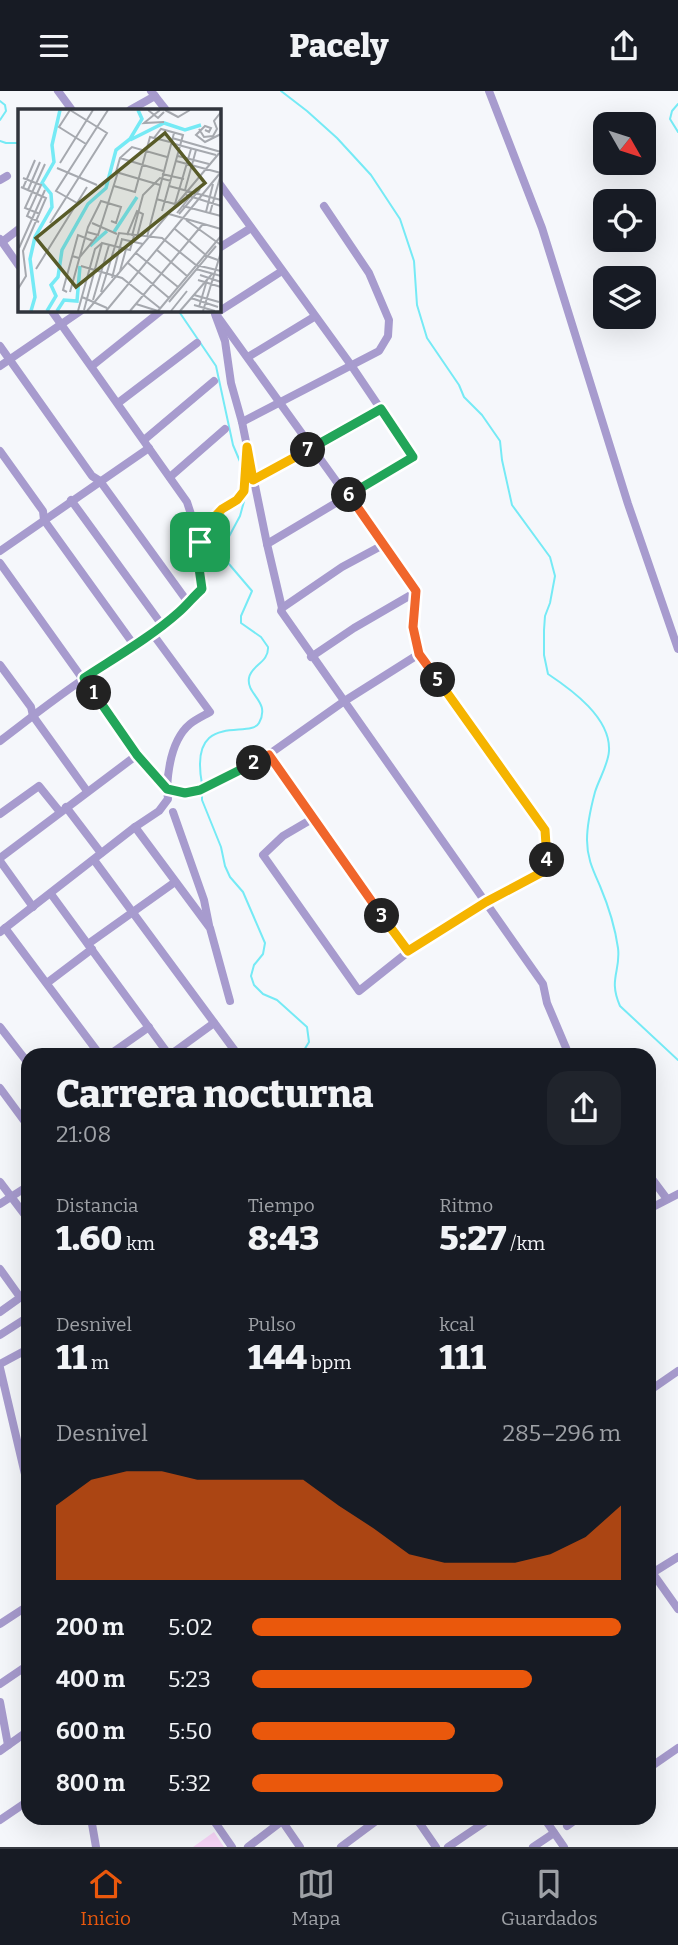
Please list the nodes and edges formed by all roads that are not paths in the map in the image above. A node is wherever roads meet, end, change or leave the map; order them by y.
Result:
1 (489, 91) edge
2 (61, 92) edge
3 (153, 94) edge
4 (71, 109) edge
5 (131, 109) edge
6 (165, 109) edge
7 (220, 186) edge
8 (324, 206) dead end
9 (251, 227) junction
10 (18, 230) edge
11 (1, 241) edge
12 (220, 247) edge
13 (18, 265) edge
14 (282, 271) junction
15 (220, 308) edge
16 (52, 311) edge
17 (80, 311) edge
18 (161, 311) edge
19 (214, 312) edge
20 (314, 317) junction
21 (61, 323) junction
22 (197, 343) dead end
23 (0, 346) edge
24 (248, 357) junction
25 (9, 359) junction
26 (351, 365) junction
27 (0, 366) edge
28 (92, 366) junction
29 (214, 381) dead end
30 (118, 403) junction
31 (281, 403) junction
32 (381, 409) junction
33 (242, 422) junction
34 (225, 429) dead end
35 (147, 444) junction
36 (247, 447) junction
37 (313, 447) junction
38 (0, 451) edge
39 (170, 477) junction
40 (253, 480) junction
41 (100, 481) junction
42 (348, 496) junction
43 (71, 500) junction
44 (44, 520) junction
45 (200, 542) junction
46 (267, 544) junction
47 (383, 545) junction
48 (0, 551) edge
49 (0, 563) edge
50 (416, 591) junction
51 (187, 601) junction
52 (282, 608) junction
53 (162, 625) junction
54 (152, 633) junction
55 (134, 645) junction
56 (678, 649) edge
57 (419, 654) junction
58 (311, 657) junction
59 (0, 664) edge
60 (84, 678) junction
61 (343, 702) junction
62 (33, 716) junction
63 (0, 741) edge
64 (137, 755) junction
65 (269, 755) junction
66 (167, 789) junction
67 (87, 791) junction
68 (63, 809) junction
69 (173, 813) dead end
70 (0, 814) edge
71 (312, 819) junction
72 (135, 827) junction
73 (98, 857) junction
74 (0, 860) edge
75 (175, 882) junction
76 (51, 894) junction
77 (486, 902) junction
78 (33, 907) junction
79 (132, 911) junction
80 (209, 927) junction
81 (3, 930) edge
82 (90, 947) junction
83 (408, 951) junction
84 (47, 983) junction
85 (230, 1001) dead end
86 (214, 1023) junction
87 (0, 1027) edge
88 (149, 1027) junction
89 (95, 1048) edge
90 (119, 1048) edge
91 (165, 1048) edge
92 (180, 1048) edge
93 (233, 1048) edge
94 (566, 1048) edge
95 (21, 1054) edge
96 (0, 1090) edge
97 (21, 1117) edge
98 (0, 1182) edge
99 (656, 1184) edge
100 (21, 1190) edge
101 (678, 1194) edge
102 (11, 1196) junction
103 (667, 1199) junction
104 (0, 1205) edge
105 (656, 1205) edge
106 (21, 1210) edge
107 (0, 1269) edge
108 (21, 1291) edge
109 (21, 1296) edge
110 (0, 1312) edge
111 (21, 1322) edge
112 (0, 1335) edge
113 (21, 1355) edge
114 (0, 1366) edge
115 (678, 1371) edge
116 (656, 1386) edge
117 (21, 1443) edge
118 (678, 1556) edge
119 (656, 1569) edge
120 (656, 1580) edge
121 (678, 1609) edge
122 (21, 1610) edge
123 (0, 1624) edge
124 (21, 1670) edge
125 (0, 1684) edge
126 (0, 1702) edge
127 (21, 1736) edge
128 (8, 1745) junction
129 (678, 1748) edge
130 (0, 1751) edge
131 (656, 1763) edge
132 (21, 1806) edge
133 (0, 1820) edge
134 (92, 1825) edge
135 (217, 1825) edge
136 (275, 1825) edge
137 (286, 1825) edge
138 (371, 1825) edge
139 (421, 1825) edge
140 (480, 1825) edge
141 (549, 1825) edge
142 (554, 1833) junction
143 (96, 1847) edge
144 (232, 1847) edge
145 (248, 1847) edge
146 (300, 1847) edge
147 (341, 1847) edge
148 (436, 1847) edge
149 (447, 1847) edge
150 (533, 1847) edge
151 (564, 1847) edge

1 - 56 street
2 - 4 street
3 - 5 street
3 - 6 street
7 - 9 street
8 - 26 street
9 - 12 street
9 - 14 street
10 - 11 street
11 - 13 street
14 - 15 street
14 - 20 street
16 - 21 street
17 - 21 street
18 - 28 street
19 - 24 street
19 - 33 street
20 - 24 street
20 - 26 street
21 - 25 street
21 - 28 street
22 - 30 street
23 - 25 street
24 - 31 street
25 - 27 street
25 - 41 street
26 - 31 street
26 - 32 street
28 - 30 street
29 - 35 street
30 - 35 street
31 - 33 street
31 - 37 street
32 - 37 street
32 - 42 street
33 - 36 street
34 - 39 street
35 - 39 street
35 - 41 street
36 - 40 street
36 - 45 street
37 - 40 street
37 - 42 street
38 - 44 street
39 - 45 street
40 - 46 street
41 - 43 street
41 - 51 street
42 - 46 street
42 - 47 street
43 - 44 street
43 - 53 street
44 - 48 street
44 - 55 street
45 - 51 street
46 - 52 street
47 - 50 street
47 - 52 street
49 - 60 street
50 - 57 street
50 - 58 street
51 - 53 street
52 - 58 street
53 - 54 street
54 - 55 street
54 - 66 street
55 - 60 street
57 - 61 street
57 - 77 street
58 - 61 street
59 - 62 street
60 - 62 street
60 - 64 street
61 - 65 street
61 - 77 street
62 - 63 street
62 - 67 street
64 - 66 street
64 - 67 street
65 - 66 street
65 - 71 street
66 - 72 street
67 - 68 street
68 - 70 street
68 - 73 street
68 - 74 street
69 - 80 street
71 - 83 street
71 - 83 street
72 - 73 street
72 - 75 street
73 - 76 street
73 - 79 street
74 - 78 street
75 - 79 street
75 - 80 street
76 - 78 street
76 - 82 street
77 - 83 street
77 - 94 street
78 - 81 street
79 - 82 street
79 - 86 street
80 - 85 street
81 - 84 street
82 - 84 street
82 - 88 street
84 - 89 street
86 - 92 street
86 - 93 street
87 - 95 street
88 - 90 street
88 - 91 street
96 - 97 street
98 - 102 street
99 - 103 street
100 - 102 street
101 - 103 street
102 - 104 street
102 - 106 street
103 - 105 street
107 - 108 street
109 - 110 street
111 - 112 street
113 - 114 street
114 - 117 street
115 - 116 street
118 - 119 street
120 - 121 street
122 - 123 street
124 - 125 street
126 - 128 street
127 - 128 street
128 - 130 street
129 - 131 street
132 - 133 street
134 - 143 street
135 - 144 street
136 - 145 street
137 - 146 street
138 - 147 street
139 - 148 street
140 - 149 street
141 - 142 street
142 - 150 street
142 - 151 street

